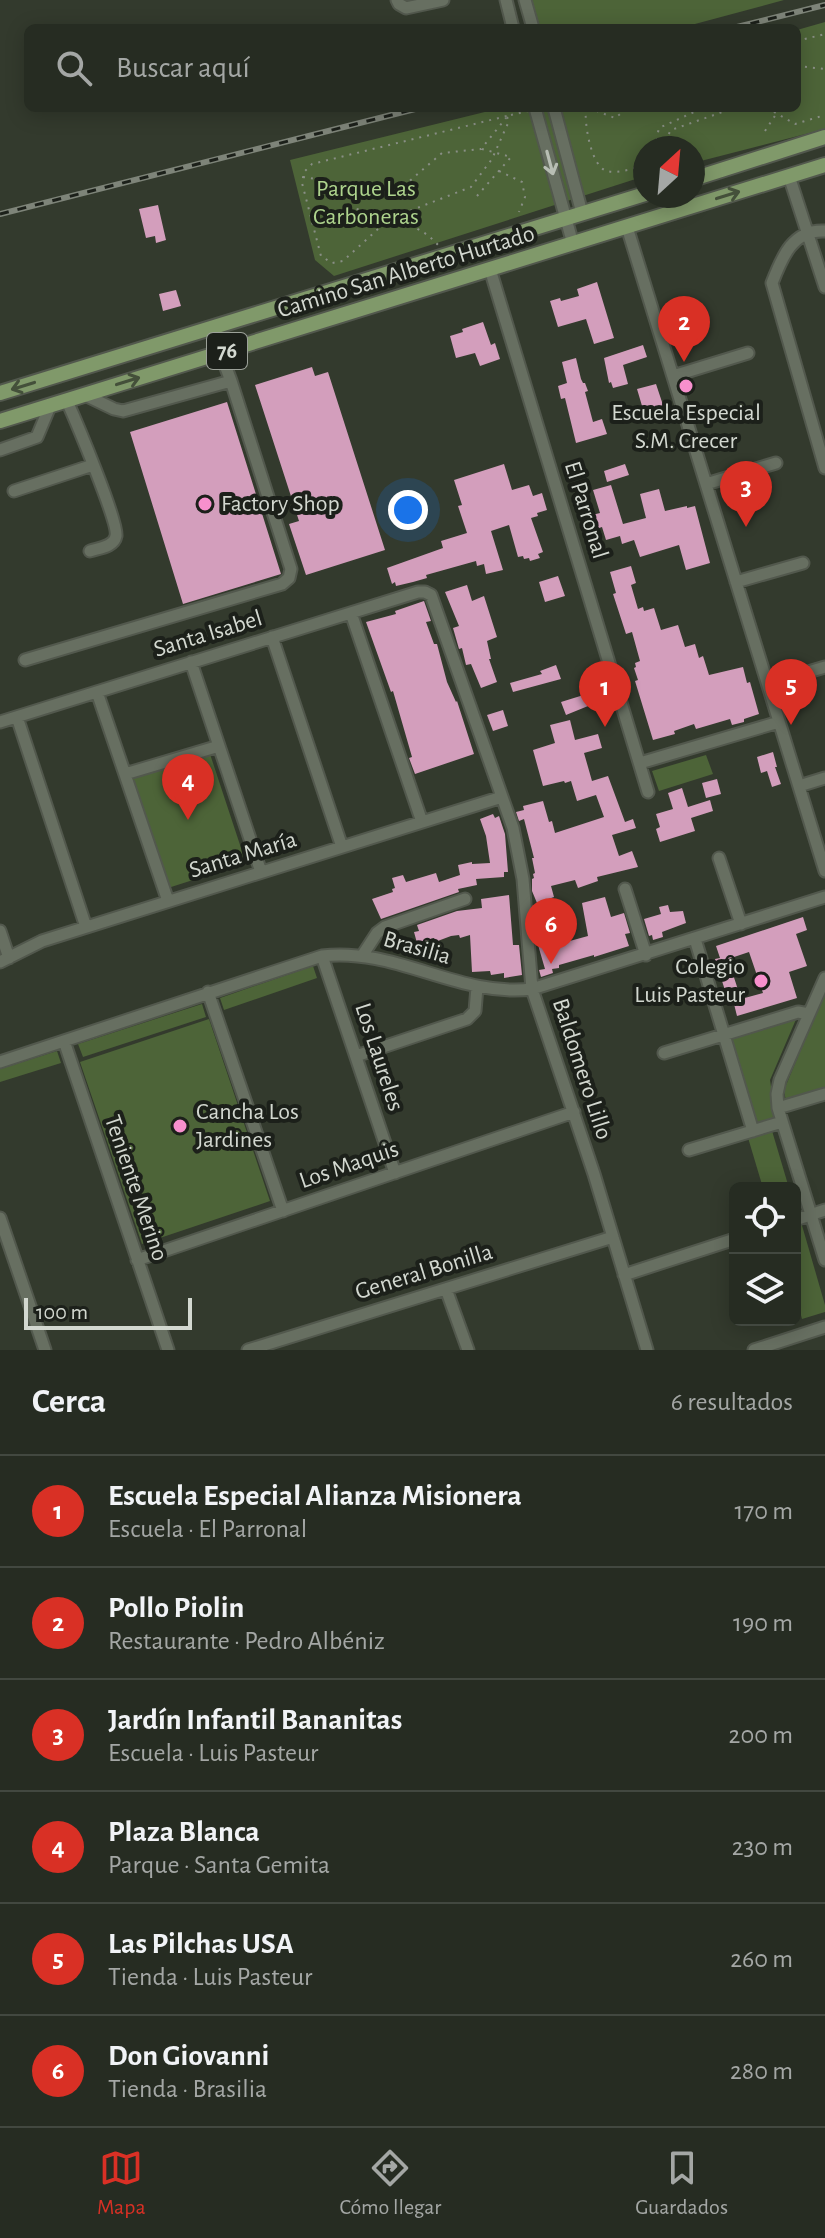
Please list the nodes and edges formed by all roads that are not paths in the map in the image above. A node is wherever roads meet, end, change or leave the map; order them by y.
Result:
1 (397, 0) edge
2 (443, 0) edge
3 (506, 0) edge
4 (525, 0) edge
5 (512, 24) edge
6 (532, 24) edge
7 (539, 112) edge
8 (555, 112) edge
9 (825, 137) edge
10 (825, 165) edge
11 (705, 175) edge
12 (789, 176) junction
13 (633, 197) edge
14 (602, 207) junction
15 (634, 208) edge
16 (582, 213) junction
17 (565, 218) junction
18 (627, 227) junction
19 (825, 231) edge
20 (808, 233) junction
21 (573, 244) junction
22 (490, 269) junction
23 (825, 287) edge
24 (226, 351) junction
25 (748, 353) dead end
26 (673, 376) junction
27 (231, 381) junction
28 (0, 393) edge
29 (85, 395) junction
30 (67, 401) junction
31 (50, 406) junction
32 (0, 421) edge
33 (0, 450) edge
34 (776, 463) dead end
35 (93, 465) junction
36 (825, 468) edge
37 (706, 484) junction
38 (14, 491) dead end
39 (90, 551) dead end
40 (803, 563) dead end
41 (736, 582) junction
42 (428, 593) joint
43 (351, 613) junction
44 (272, 637) junction
45 (25, 660) dead end
46 (191, 662) junction
47 (825, 667) edge
48 (768, 684) junction
49 (97, 692) junction
50 (17, 717) junction
51 (0, 722) edge
52 (779, 722) junction
53 (219, 746) junction
54 (640, 763) junction
55 (125, 774) junction
56 (825, 778) edge
57 (799, 786) junction
58 (648, 792) dead end
59 (502, 797) junction
60 (422, 822) junction
61 (342, 847) junction
62 (719, 858) dead end
63 (825, 871) edge
64 (261, 872) junction
65 (625, 889) dead end
66 (825, 897) edge
67 (465, 899) dead end
68 (168, 901) junction
69 (741, 924) junction
70 (86, 927) junction
71 (0, 931) edge
72 (695, 939) junction
73 (646, 955) junction
74 (322, 956) junction
75 (362, 956) junction
76 (4, 960) edge
77 (825, 978) edge
78 (477, 987) junction
79 (532, 989) junction
80 (208, 992) junction
81 (809, 1014) junction
82 (724, 1034) junction
83 (64, 1041) junction
84 (664, 1053) dead end
85 (356, 1056) junction
86 (0, 1062) edge
87 (825, 1094) edge
88 (778, 1108) junction
89 (574, 1112) junction
90 (782, 1122) junction
91 (753, 1131) junction
92 (689, 1150) dead end
93 (395, 1173) junction
94 (825, 1210) edge
95 (283, 1211) junction
96 (811, 1215) junction
97 (0, 1218) edge
98 (801, 1218) edge
99 (613, 1237) junction
100 (729, 1241) edge
101 (4, 1242) edge
102 (137, 1260) junction
103 (825, 1260) edge
104 (624, 1275) junction
105 (446, 1289) junction
106 (825, 1327) edge
107 (45, 1350) edge
108 (168, 1350) edge
109 (248, 1350) edge
110 (468, 1350) edge
111 (647, 1350) edge
112 (754, 1350) edge

1 - 2 street
3 - 5 street
4 - 6 street
7 -> 17 street
8 - 16 street
9 - 11 main road
10 - 12 main road, Camino San Alberto Hurtado / 76
18 -> 12 main road, Camino San Alberto Hurtado / 76
12 - 20 street
13 - 14 main road, Camino San Alberto Hurtado / 76
14 - 16 main road, Camino San Alberto Hurtado / 76
14 - 18 main road
15 - 18 main road
16 - 17 main road, Camino San Alberto Hurtado / 76
17 - 21 street
17 -> 28 main road, Camino San Alberto Hurtado / 76
18 - 21 main road, Camino San Alberto Hurtado / 76
18 - 26 street
19 - 20 street
20 - 23 street
20 - 36 street
21 - 22 main road, Camino San Alberto Hurtado / 76
22 - 24 main road, Camino San Alberto Hurtado / 76
22 - 54 street, El Parronal
24 - 27 street
29 -> 24 main road, Camino San Alberto Hurtado / 76
25 - 26 street
26 - 37 street
27 - 29 street
27 - 45 street
29 - 30 main road, Camino San Alberto Hurtado / 76
30 - 31 main road, Camino San Alberto Hurtado / 76
30 - 35 street
31 - 32 main road, Camino San Alberto Hurtado / 76
31 - 33 street
34 - 37 street
35 - 38 street
35 - 39 street
37 - 41 street
40 - 41 street
41 - 48 street
42 - 43 street, Santa Isabel
42 - 59 street, Baldomero Lillo
43 - 44 street, Santa Isabel
43 - 60 street
44 - 46 street, Santa Isabel
44 - 61 street
46 - 49 street, Santa Isabel
46 - 53 street
47 - 48 street
48 - 52 street
49 - 50 street, Santa Isabel
49 - 55 street
50 - 51 street, Santa Isabel
50 - 70 street
52 - 54 street
52 - 57 street
53 - 55 street
53 - 64 street
54 - 58 street, El Parronal
55 - 68 street
56 - 57 street
57 - 63 street
59 - 60 street, Santa María
59 - 79 street, Baldomero Lillo
60 - 61 street, Santa María
61 - 64 street, Santa María
62 - 69 street
64 - 68 street, Santa María
65 - 73 street
66 - 69 street, Brasilia
67 - 75 street
68 - 70 street, Santa María
69 - 72 street, Brasilia
70 - 76 street, Santa María
71 - 76 street
72 - 73 street, Brasilia
72 - 82 street
73 - 79 street, Brasilia
74 - 75 street, Brasilia
74 - 80 street, Brasilia
74 - 85 street, Los Laureles
75 - 78 street, Brasilia
77 - 81 street
78 - 79 street, Brasilia
78 - 85 street
79 - 89 street, Baldomero Lillo
80 - 83 street, Brasilia
80 - 95 street
81 - 82 street
81 - 88 street
82 - 84 street
82 - 91 street
83 - 86 street, Brasilia
83 - 102 street, Teniente Merino
85 - 93 street, Los Laureles
87 - 88 street
88 - 90 street
89 - 93 street, Los Maquis
89 - 99 street, Baldomero Lillo
90 - 91 street
90 - 96 street
91 - 92 street
93 - 95 street, Los Maquis
94 - 96 street
95 - 102 street, Los Maquis
96 - 98 street
96 - 103 street
97 - 101 street
99 - 104 street, Baldomero Lillo
99 - 105 street, General Bonilla
100 - 104 street
101 - 107 street
102 - 108 street, Teniente Merino
104 - 111 street, Baldomero Lillo
105 - 109 street, General Bonilla
105 - 110 street
106 - 112 street

